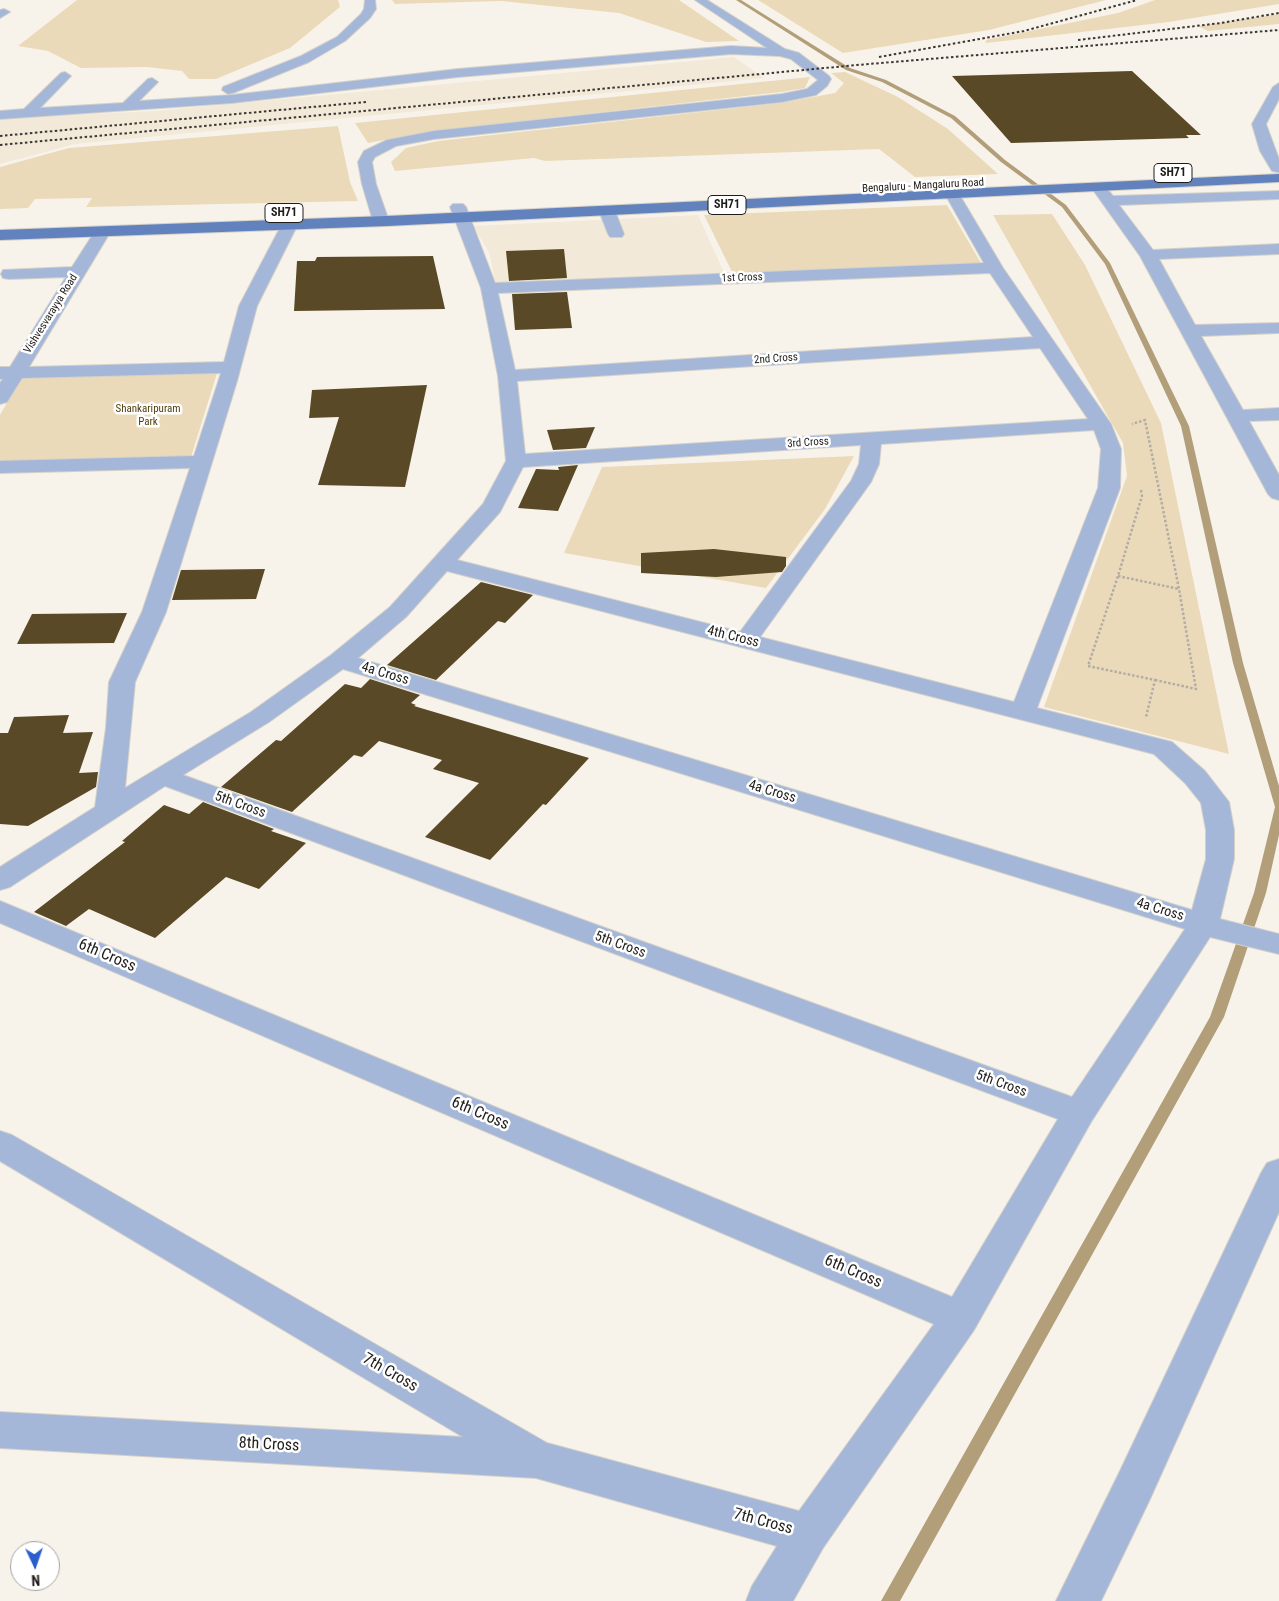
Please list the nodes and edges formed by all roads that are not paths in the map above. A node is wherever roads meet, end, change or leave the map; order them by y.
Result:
1 (370, 0) edge
2 (700, 0) edge
3 (781, 52) junction
4 (66, 76) dead end
5 (152, 82) dead end
6 (1278, 90) edge
7 (200, 101) junction
8 (126, 106) junction
9 (28, 113) junction
10 (0, 115) edge
11 (1259, 124) junction
12 (1279, 125) edge
13 (1278, 172) edge
14 (1095, 182) junction
15 (986, 187) junction
16 (952, 194) junction
17 (1279, 194) edge
18 (1109, 202) junction
19 (606, 210) junction
20 (460, 212) junction
21 (380, 216) junction
22 (0, 222) edge
23 (106, 224) junction
24 (290, 224) junction
25 (616, 234) dead end
26 (0, 235) edge
27 (1279, 249) edge
28 (1148, 255) junction
29 (995, 268) junction
30 (77, 272) junction
31 (9, 274) dead end
32 (489, 288) junction
33 (1279, 328) edge
34 (1190, 331) junction
35 (1045, 342) junction
36 (230, 367) junction
37 (7, 373) edge
38 (507, 376) junction
39 (0, 398) edge
40 (1279, 414) edge
41 (1237, 416) junction
42 (1101, 424) junction
43 (872, 439) junction
44 (516, 461) junction
45 (201, 462) junction
46 (0, 467) edge
47 (1279, 494) edge
48 (443, 562) junction
49 (746, 640) junction
50 (340, 660) junction
51 (1023, 711) junction
52 (162, 776) junction
53 (108, 811) junction
54 (0, 880) edge
55 (0, 911) edge
56 (1212, 926) junction
57 (1279, 944) edge
58 (1079, 1113) junction
59 (0, 1144) edge
60 (1279, 1173) edge
61 (960, 1318) junction
62 (0, 1430) edge
63 (538, 1460) junction
64 (808, 1534) junction
65 (768, 1601) edge
66 (1078, 1601) edge

1 - 7 street
2 - 3 street
3 - 7 street
3 - 21 street
4 - 9 street
5 - 8 street
6 - 11 street
7 - 8 street
8 - 9 street
9 - 10 street
11 - 12 street
11 - 13 street
13 - 14 main road, SH71
14 - 15 main road, SH71
14 - 18 street
15 - 16 main road, Bengaluru - Mangaluru Road / SH71
15 - 20 main road, Bengaluru - Mangaluru Road / SH71
16 - 19 main road, Bengaluru - Mangaluru Road / SH71
16 - 29 street
17 - 18 street
18 - 28 street
19 - 20 main road, Bengaluru - Mangaluru Road / SH71
19 - 25 street
20 - 21 main road, SH71
20 - 32 street
21 - 23 main road, SH71
21 - 24 main road, SH71
22 - 23 main road, SH71
23 - 24 main road, SH71
23 - 26 main road, SH71
23 - 30 street, Vishvesvarayya Road
24 - 36 street
27 - 28 street
28 - 34 street
29 - 32 street, 1st Cross
29 - 35 street
30 - 31 street
30 - 37 street, Vishvesvarayya Road
32 - 38 street
33 - 34 street
34 - 41 street
35 - 38 street, 2nd Cross
35 - 42 street
36 - 37 street
36 - 45 street
37 - 39 street, Vishvesvarayya Road
38 - 44 street
40 - 41 street
41 - 47 street
42 - 43 street, 3rd Cross
42 - 51 street
43 - 44 street, 3rd Cross
43 - 49 street
44 - 48 street
45 - 46 street
45 - 53 street
48 - 49 street, 4th Cross
48 - 50 street
49 - 51 street, 4th Cross
50 - 52 street
50 - 56 street, 4a Cross
51 - 56 street, 4th Cross
52 - 53 street
52 - 58 street, 5th Cross
53 - 54 street
55 - 61 street, 6th Cross
56 - 57 street, 4a Cross
56 - 58 street, 4th Cross
58 - 61 street, 4th Cross
59 - 63 street, 7th Cross
60 - 66 street
61 - 64 street, 4th Cross
62 - 63 street, 8th Cross
63 - 64 street, 7th Cross
64 - 65 street, 4th Cross

